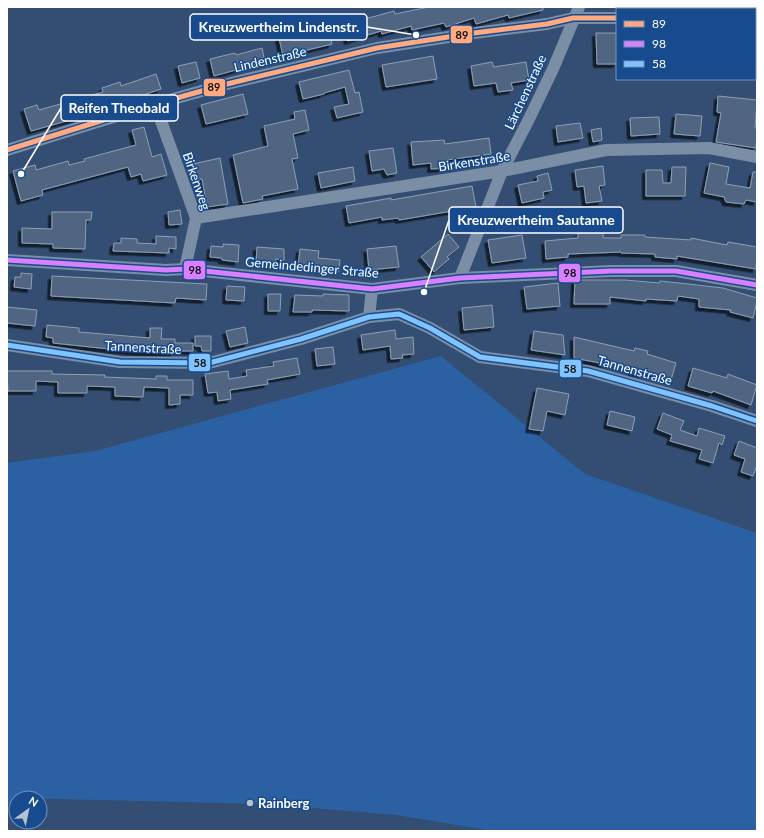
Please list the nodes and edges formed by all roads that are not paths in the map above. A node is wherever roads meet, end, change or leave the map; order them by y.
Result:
1 (579, 7) edge
2 (573, 18) junction
3 (616, 18) edge
4 (155, 104) junction
5 (7, 150) edge
6 (757, 157) edge
7 (502, 171) junction
8 (196, 218) junction
9 (7, 260) edge
10 (185, 270) junction
11 (460, 278) junction
12 (757, 285) edge
13 (372, 289) junction
14 (369, 317) junction
15 (7, 344) edge
16 (757, 421) edge

1 - 2 street, Lärchenstraße
2 - 3 street, Lindenstraße
2 - 4 street, Lindenstraße
2 - 7 street, Lärchenstraße
4 - 5 street, Lindenstraße
4 - 8 street, Birkenweg
6 - 7 street, Birkenstraße
7 - 8 street, Birkenstraße
7 - 11 street, Lärchenstraße
8 - 10 street, Birkenweg
9 - 10 street, Gemeindedinger Straße
10 - 13 street, Gemeindedinger Straße
11 - 12 street, Gemeindedinger Straße
11 - 13 street, Gemeindedinger Straße
13 - 14 street
14 - 15 street, Tannenstraße
14 - 16 street, Tannenstraße

